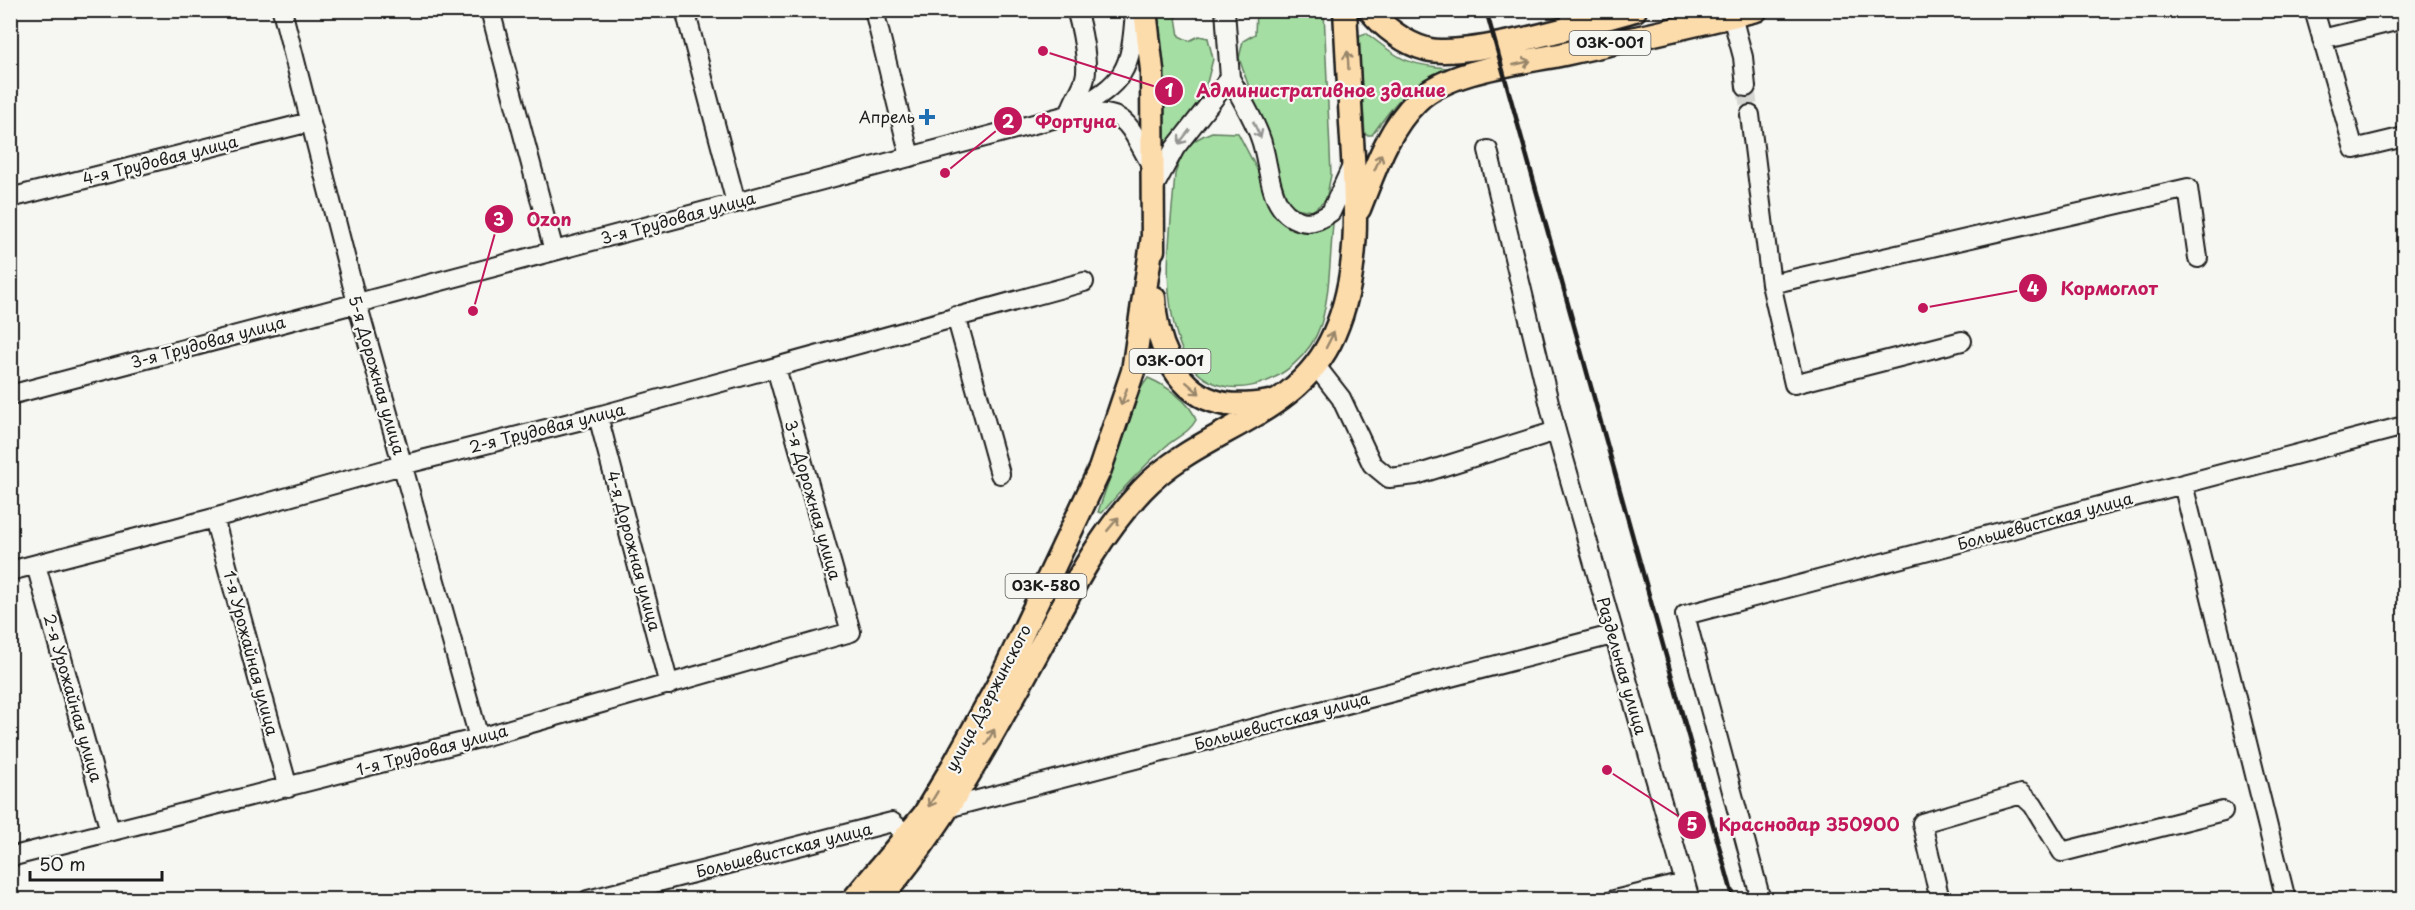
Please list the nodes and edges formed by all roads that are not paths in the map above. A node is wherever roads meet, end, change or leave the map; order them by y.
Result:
1 (282, 10) edge
2 (489, 10) edge
3 (685, 10) edge
4 (874, 10) edge
5 (1076, 10) edge
6 (1136, 10) edge
7 (1145, 10) edge
8 (1225, 10) edge
9 (1345, 10) edge
10 (1370, 10) edge
11 (1635, 10) edge
12 (1756, 10) edge
13 (2314, 10) edge
14 (1732, 16) junction
15 (1572, 18) edge
16 (2404, 19) edge
17 (2322, 39) junction
18 (1230, 78) junction
19 (1746, 87) tunnel mouth
20 (1069, 114) junction
21 (1750, 115) tunnel mouth
22 (310, 122) junction
23 (2404, 137) edge
24 (1488, 150) dead end
25 (910, 157) junction
26 (1354, 161) junction
27 (1155, 178) junction
28 (10, 198) edge
29 (736, 203) junction
30 (1356, 216) junction
31 (1153, 236) junction
32 (554, 251) junction
33 (2198, 258) dead end
34 (1083, 282) dead end
35 (1771, 284) junction
36 (357, 303) junction
37 (956, 316) junction
38 (1962, 341) dead end
39 (1316, 366) junction
40 (776, 368) junction
41 (10, 395) edge
42 (1280, 400) junction
43 (598, 416) junction
44 (2404, 426) edge
45 (1556, 431) junction
46 (402, 465) junction
47 (1000, 474) dead end
48 (2183, 484) junction
49 (214, 518) junction
50 (36, 565) junction
51 (10, 571) edge
52 (851, 632) joint
53 (1612, 635) junction
54 (669, 685) junction
55 (479, 738) junction
56 (288, 788) junction
57 (951, 807) junction
58 (2223, 811) dead end
59 (110, 831) junction
60 (907, 835) junction
61 (10, 857) edge
62 (1688, 891) edge
63 (588, 900) edge
64 (854, 900) edge
65 (879, 900) edge
66 (1614, 900) edge
67 (1761, 900) edge
68 (1940, 900) edge
69 (2286, 900) edge

1 - 22 street, 5-я Дорожная улица
2 - 32 street
3 - 29 street
4 - 25 street
5 - 20 street
6 - 20 street
7 - 27 main road, 03К-001
8 - 18 street
26 -> 9 main road, 03К-001
10 - 15 main road, 03К-001
11 - 15 main road, 03К-001
12 - 14 main road, 03К-001
13 - 17 street
14 - 19 street
30 -> 14 main road, 03К-001
16 - 17 street
17 - 23 street
18 -> 26 street
18 -> 27 street
20 - 25 street, 3-я Трудовая улица
20 - 27 street
21 - 35 street
22 - 28 street, 4-я Трудовая улица
22 - 36 street, 5-я Дорожная улица
24 - 45 street, Раздельная улица
25 - 29 street, 3-я Трудовая улица
26 - 30 main road, 03К-001
27 - 31 main road, 03К-001
29 - 32 street, 3-я Трудовая улица
39 -> 30 main road, 03К-001
31 -> 42 main road, 03К-001
31 -> 60 main road, улица Дзержинского / 03К-580
32 - 36 street, 3-я Трудовая улица
33 - 35 street
34 - 37 street, 2-я Трудовая улица
35 - 38 street
36 - 41 street, 3-я Трудовая улица
36 - 46 street, 5-я Дорожная улица
37 - 40 street, 2-я Трудовая улица
37 - 47 street
39 - 42 main road, 03К-001
39 - 45 street
40 - 43 street, 2-я Трудовая улица
40 - 52 street, 3-я Дорожная улица
57 -> 42 main road, улица Дзержинского / 03К-580
43 - 46 street, 2-я Трудовая улица
43 - 54 street, 4-я Дорожная улица
44 - 48 street, Большевистская улица
45 - 53 street, Раздельная улица
46 - 49 street, 2-я Трудовая улица
46 - 55 street, 5-я Дорожная улица
48 - 67 street, Большевистская улица
48 - 69 street
49 - 50 street, 2-я Трудовая улица
49 - 56 street, 1-я Урожайная улица
50 - 51 street, 2-я Трудовая улица
50 - 59 street, 2-я Урожайная улица
52 - 54 street, 1-я Трудовая улица
53 - 57 street, Большевистская улица
53 - 62 street, Раздельная улица
54 - 55 street, 1-я Трудовая улица
55 - 56 street, 1-я Трудовая улица
56 - 59 street, 1-я Трудовая улица
57 - 65 main road, улица Дзержинского / 03К-580
58 - 68 street
59 - 61 street, 1-я Трудовая улица
60 - 63 street, Большевистская улица
60 - 64 main road, улица Дзержинского / 03К-580
62 - 66 street

